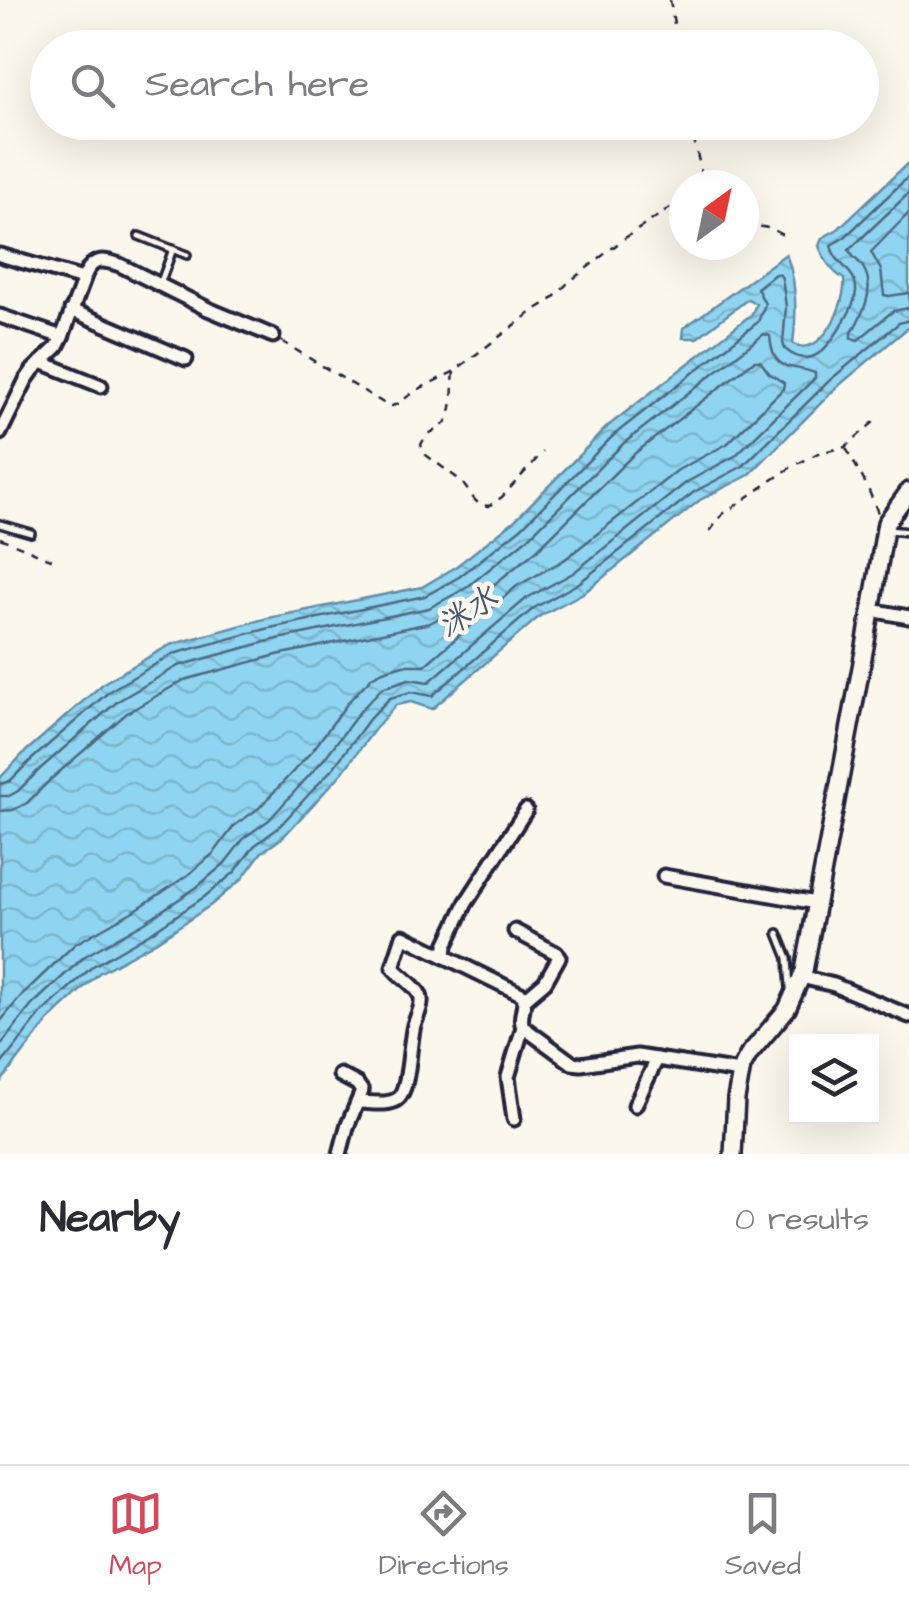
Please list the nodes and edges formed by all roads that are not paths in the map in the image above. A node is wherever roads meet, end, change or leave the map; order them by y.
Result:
1 (139, 236) dead end
2 (173, 249) junction
3 (188, 254) dead end
4 (0, 255) edge
5 (83, 279) junction
6 (160, 286) junction
7 (71, 310) junction
8 (0, 316) edge
9 (273, 336) road end
10 (62, 337) junction
11 (186, 359) dead end
12 (41, 362) junction
13 (101, 386) dead end
14 (0, 433) edge
15 (909, 491) edge
16 (0, 524) edge
17 (885, 529) junction
18 (909, 532) edge
19 (31, 533) dead end
20 (871, 610) junction
21 (909, 618) edge
22 (526, 810) dead end
23 (664, 876) dead end
24 (816, 902) junction
25 (515, 932) dead end
26 (778, 934) dead end
27 (445, 956) junction
28 (801, 977) junction
29 (525, 999) junction
30 (791, 1002) junction
31 (909, 1016) edge
32 (523, 1027) junction
33 (657, 1059) junction
34 (740, 1072) junction
35 (340, 1075) dead end
36 (359, 1102) junction
37 (635, 1105) dead end
38 (514, 1119) dead end
39 (340, 1154) edge
40 (733, 1154) edge

1 - 2 lane
2 - 3 lane
2 - 6 lane
4 - 5 street
5 - 6 street
5 - 7 street
6 - 9 street
7 - 10 street
7 - 11 street
8 - 10 street
10 - 12 street
12 - 13 street
12 - 14 street
15 - 17 street
16 - 19 lane
17 - 18 lane
17 - 20 street
20 - 21 street
20 - 24 street
22 - 27 street
23 - 24 street
24 - 28 street
25 - 29 street
26 - 30 lane
27 - 29 street
27 - 36 street
28 - 30 street
28 - 31 street
29 - 32 street
30 - 34 street
32 - 33 street
32 - 38 street
33 - 34 street
33 - 37 street
34 - 40 street
35 - 36 street
36 - 39 street

